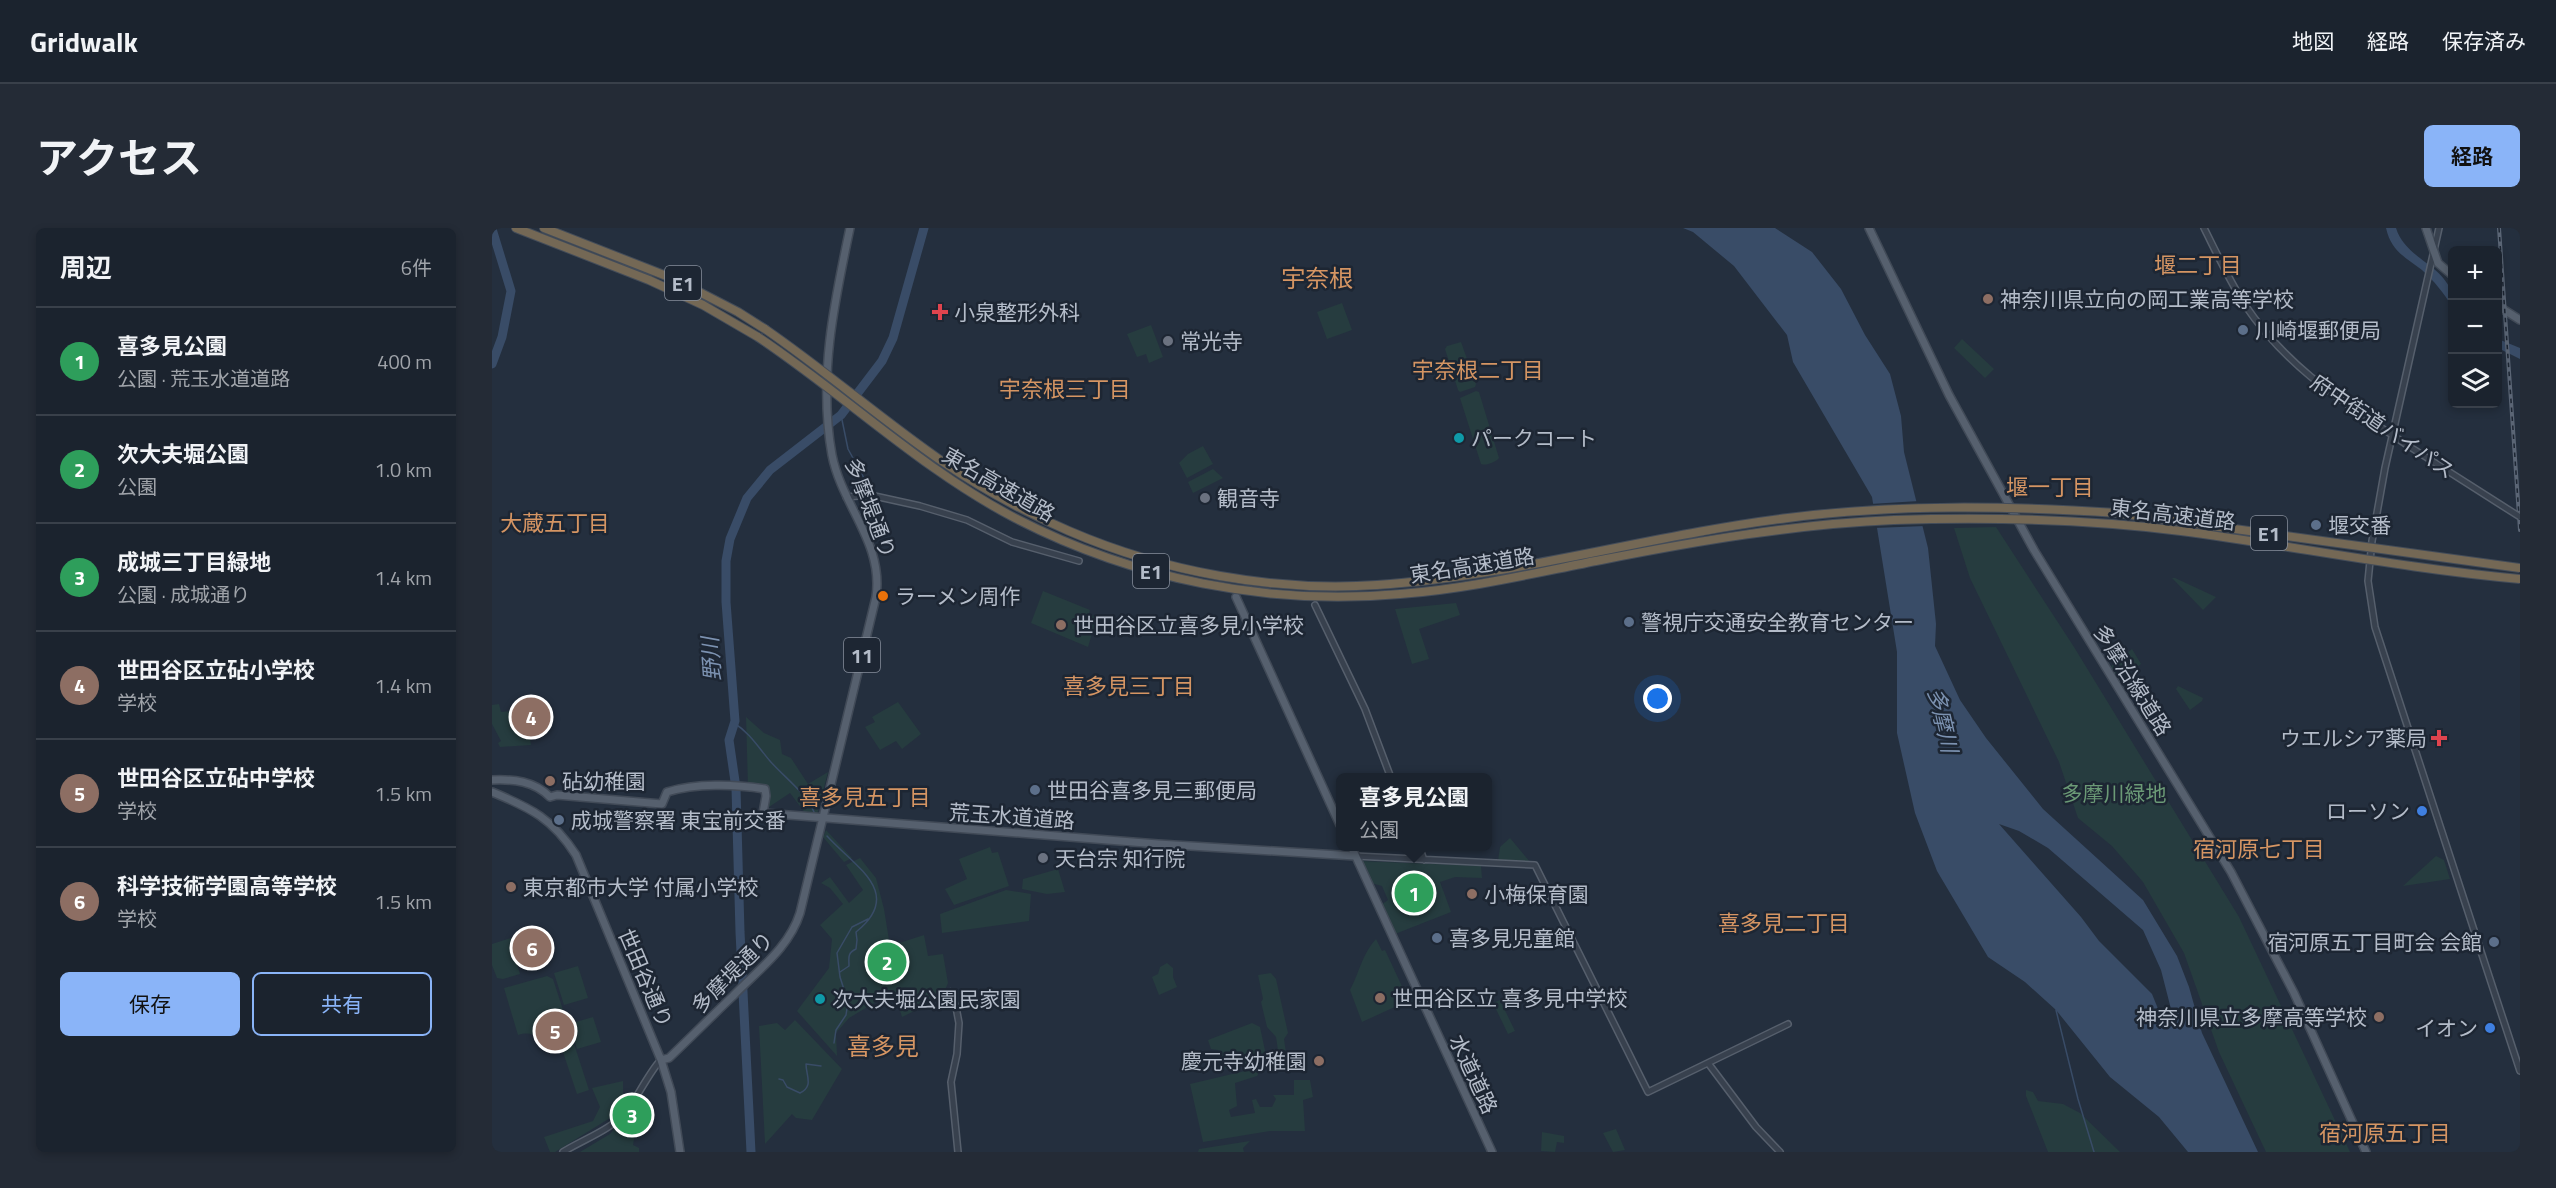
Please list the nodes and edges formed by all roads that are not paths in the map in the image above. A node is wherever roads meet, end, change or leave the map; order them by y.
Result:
1 (516, 228) edge
2 (544, 228) edge
3 (850, 228) edge
4 (1869, 228) edge
5 (2204, 228) edge
6 (2426, 228) edge
7 (2439, 228) edge
8 (2434, 252) junction
9 (2448, 272) edge
10 (2502, 309) edge
11 (2520, 320) edge
12 (2393, 436) junction
13 (846, 497) junction
14 (2520, 517) edge
15 (1079, 561) dead end
16 (2520, 568) edge
17 (2520, 579) edge
18 (1236, 597) dead end
19 (1315, 605) dead end
20 (1389, 773) edge
21 (492, 780) edge
22 (492, 792) edge
23 (1336, 814) edge
24 (823, 817) junction
25 (1353, 851) edge
26 (1421, 851) edge
27 (1355, 856) junction
28 (1424, 860) junction
29 (950, 992) dead end
30 (1788, 1024) dead end
31 (661, 1060) junction
32 (1708, 1063) junction
33 (2520, 1071) edge
34 (563, 1152) edge
35 (680, 1152) edge
36 (958, 1152) edge
37 (1492, 1152) edge
38 (1780, 1152) edge
39 (2366, 1152) edge

1 - 17 highway, 東名高速道路 / E1, bridge
2 - 16 highway, 東名高速道路 / E1, bridge
3 - 13 main road, 多摩堤通り / 11
4 - 39 main road, 多摩沿線道路
5 - 12 street, 府中街道バイパス
6 - 8 main road
7 - 8 street
8 - 9 main road
8 - 12 street
10 - 11 main road
12 - 14 street, 府中街道バイパス, bridge
12 - 33 street
13 - 15 street
13 - 24 main road, 多摩堤通り / 11
18 - 23 main road
19 - 20 street
21 - 24 main road, 荒玉水道道路
22 - 31 main road, 世田谷通り
24 - 27 main road, 荒玉水道道路
24 - 31 main road, 多摩堤通り / 11
25 - 27 main road, 水道道路
26 - 28 street
27 - 28 street, 荒玉水道道路
27 - 37 main road, 水道道路
28 - 32 street, 荒玉水道道路
29 - 36 street
30 - 32 street
31 - 34 street
31 - 35 main road, 世田谷通り
32 - 38 street

